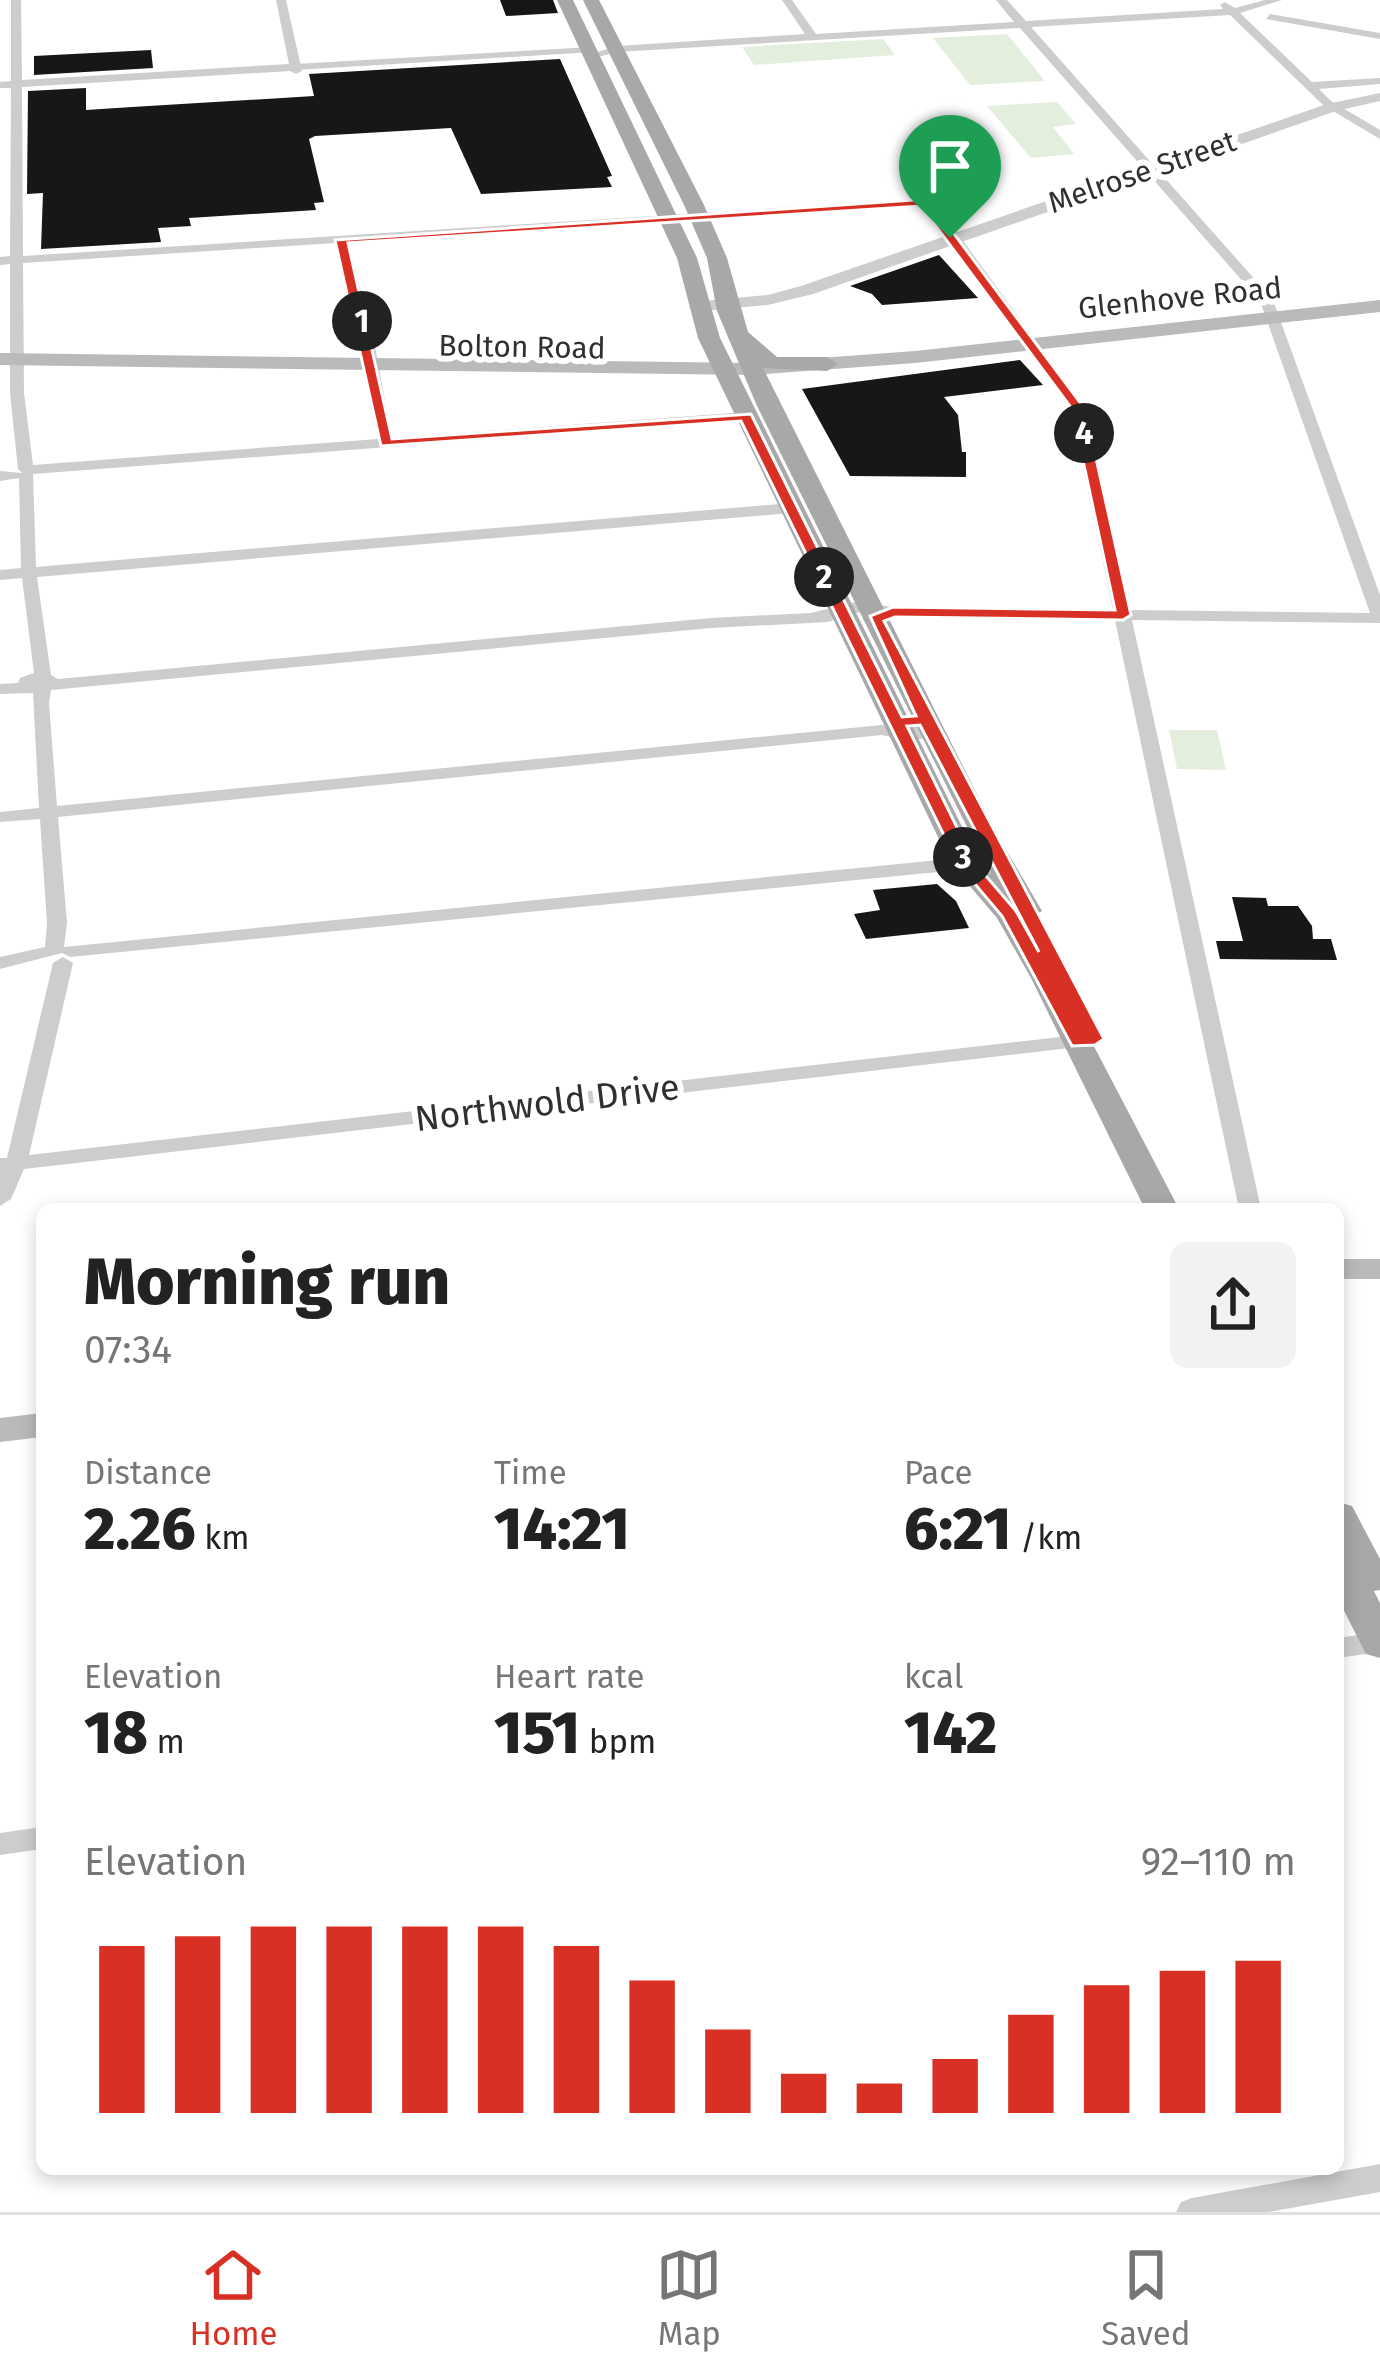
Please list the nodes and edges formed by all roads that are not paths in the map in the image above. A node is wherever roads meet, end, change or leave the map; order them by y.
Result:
1 (16, 0) edge
2 (280, 0) edge
3 (565, 0) edge
4 (591, 0) edge
5 (787, 0) edge
6 (1001, 0) edge
7 (1220, 0) edge
8 (1277, 0) edge
9 (1233, 12) junction
10 (1270, 17) dead end
11 (1023, 26) junction
12 (1380, 36) edge
13 (813, 38) junction
14 (617, 49) junction
15 (16, 51) junction
16 (0, 52) edge
17 (592, 52) junction
18 (296, 69) junction
19 (1380, 81) edge
20 (17, 84) junction
21 (0, 85) edge
22 (1309, 86) junction
23 (1380, 97) edge
24 (1332, 107) junction
25 (1380, 135) edge
26 (904, 169) dead end
27 (1151, 170) junction
28 (924, 202) junction
29 (698, 216) junction
30 (666, 218) junction
31 (950, 238) junction
32 (341, 240) junction
33 (18, 260) junction
34 (0, 261) edge
35 (727, 304) junction
36 (698, 306) junction
37 (1380, 306) edge
38 (1274, 318) junction
39 (738, 335) junction
40 (1031, 345) junction
41 (952, 353) junction
42 (915, 357) junction
43 (827, 364) junction
44 (1047, 366) junction
45 (372, 370) junction
46 (9, 372) edge
47 (740, 374) junction
48 (746, 416) junction
49 (386, 443) junction
50 (18, 473) edge
51 (791, 508) junction
52 (29, 571) junction
53 (0, 575) edge
54 (880, 612) junction
55 (833, 614) junction
56 (1123, 615) junction
57 (1380, 618) edge
58 (38, 683) junction
59 (0, 687) edge
60 (908, 728) junction
61 (48, 811) junction
62 (0, 817) edge
63 (982, 862) junction
64 (59, 956) junction
65 (2, 963) edge
66 (1087, 1040) junction
67 (8, 1164) edge
68 (0, 1199) edge
69 (1159, 1203) edge
70 (1181, 1203) edge
71 (1249, 1203) edge
72 (1344, 1269) edge
73 (1380, 1269) edge
74 (36, 1426) edge
75 (0, 1430) edge
76 (1344, 1528) edge
77 (1344, 1571) edge
78 (1380, 1598) edge
79 (1380, 1642) edge
80 (1344, 1647) edge
81 (36, 1839) edge
82 (0, 1844) edge
83 (1380, 2178) edge
84 (1192, 2212) edge

1 - 15 street
2 - 18 street
3 - 17 main road
4 - 14 main road
5 - 13 street
6 - 11 street
7 - 9 street
8 - 9 street
9 - 11 street
9 - 22 street
10 - 12 street
11 - 13 street
11 - 27 street
13 - 14 street
14 - 17 street
14 - 29 main road
15 - 16 street
15 - 20 street
17 - 18 street
17 - 30 main road
18 - 20 street
19 - 22 street
20 - 21 street
20 - 33 street
22 - 24 street
23 - 24 street, Melrose Street
24 - 25 street
24 - 27 street, Melrose Street
26 - 28 street
27 - 31 street, Melrose Street
27 - 38 street
28 - 29 street
28 - 31 street
29 - 30 street
29 - 35 main road
30 - 32 street
30 - 36 main road
31 - 35 street, Melrose Street
31 - 40 street
32 - 33 street
32 - 45 street
33 - 34 street
33 - 46 street
35 - 36 street, Melrose Street
35 - 39 main road
36 - 47 main road
37 - 38 main road, Glenhove Road
38 - 40 main road, Glenhove Road
38 - 57 street
39 - 43 main road
39 - 47 main road
40 - 41 main road, Glenhove Road
40 - 44 street
41 - 42 main road, Glenhove Road
41 - 44 main road
42 - 43 main road, Glenhove Road
42 - 47 main road, Glenhove Road
43 - 47 main road, Glenhove Road
44 - 56 street
45 - 46 main road, Bolton Road
45 - 47 main road, Bolton Road
45 - 49 street
46 - 50 street
47 - 48 main road
47 - 54 main road
48 - 49 street
48 - 51 main road
49 - 50 street
50 - 52 street
51 - 52 street
51 - 55 main road
52 - 53 street
52 - 58 street
54 - 55 street
54 - 56 street
54 - 60 main road
55 - 58 street
55 - 60 main road
56 - 57 street
56 - 71 street
58 - 59 street
58 - 61 street
60 - 61 street
60 - 63 main road
61 - 62 street
61 - 64 street
63 - 64 street
63 - 66 main road
64 - 65 street
64 - 67 street
66 - 67 street, Northwold Drive
66 - 69 main road
66 - 70 main road
67 - 68 street
72 - 73 main road
74 - 75 main road
76 - 78 main road
77 - 79 main road
79 - 80 street
81 - 82 street
83 - 84 street

